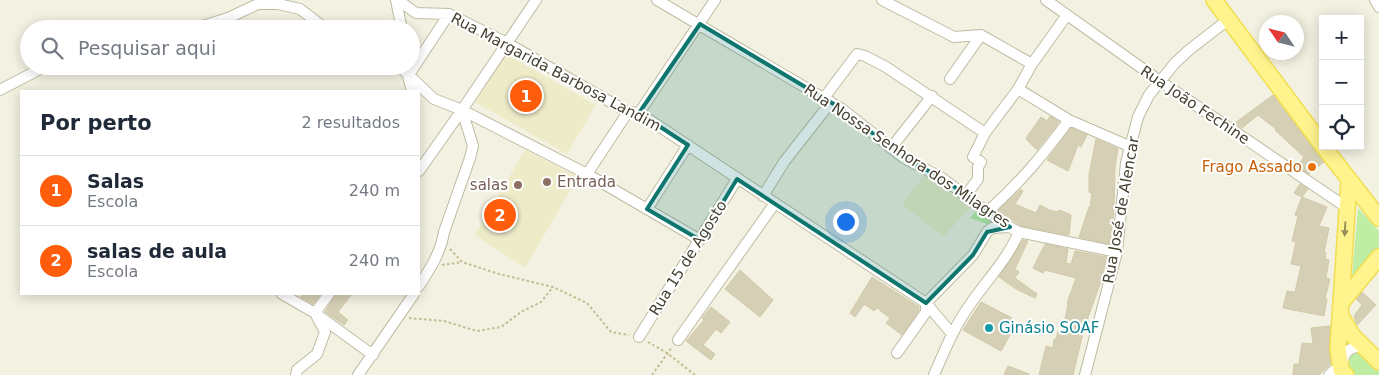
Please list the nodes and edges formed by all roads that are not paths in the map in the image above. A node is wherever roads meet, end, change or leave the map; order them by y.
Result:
1 (397, 0) edge
2 (536, 0) edge
3 (656, 0) edge
4 (714, 0) edge
5 (882, 0) edge
6 (1046, 0) edge
7 (1214, 0) edge
8 (1374, 0) edge
9 (1379, 7) edge
10 (448, 14) junction
11 (1067, 15) junction
12 (1229, 19) junction
13 (222, 20) edge
14 (314, 20) edge
15 (400, 20) edge
16 (700, 24) junction
17 (981, 35) junction
18 (507, 43) junction
19 (420, 57) edge
20 (1032, 64) junction
21 (29, 75) edge
22 (408, 76) joint
23 (950, 79) dead end
24 (1160, 81) junction
25 (1018, 89) junction
26 (0, 90) edge
27 (412, 90) edge
28 (932, 96) junction
29 (828, 100) junction
30 (462, 110) junction
31 (628, 112) junction
32 (639, 113) junction
33 (1069, 120) junction
34 (985, 133) junction
35 (1319, 141) edge
36 (688, 145) junction
37 (1129, 146) junction
38 (891, 148) junction
39 (1326, 150) edge
40 (420, 170) edge
41 (587, 174) junction
42 (738, 179) junction
43 (1349, 181) junction
44 (966, 195) junction
45 (762, 196) junction
46 (775, 203) junction
47 (1346, 207) junction
48 (646, 209) junction
49 (987, 212) junction
50 (1379, 218) edge
51 (1010, 227) junction
52 (1020, 232) junction
53 (700, 240) junction
54 (1117, 252) junction
55 (1379, 257) edge
56 (420, 284) edge
57 (284, 295) edge
58 (328, 295) edge
59 (413, 295) edge
60 (926, 303) junction
61 (1341, 310) junction
62 (315, 312) junction
63 (952, 334) junction
64 (639, 337) road end
65 (678, 340) road end
66 (1364, 347) junction
67 (897, 353) dead end
68 (373, 354) junction
69 (1379, 362) edge
70 (1339, 373) edge
71 (296, 375) edge
72 (358, 375) edge
73 (934, 375) edge
74 (1085, 375) edge

1 - 10 street, Rua Margarida Barbosa Landim
1 - 15 street
2 - 18 street
3 - 16 street, Rua Nossa Senhora dos Milagres
4 - 16 street
5 - 17 street
6 - 11 street, Rua João Fechine
7 - 12 main road
8 - 9 street
10 - 18 street, Rua Margarida Barbosa Landim
10 - 19 street
11 - 20 street
11 - 24 street, Rua João Fechine
12 - 24 street, Rua José de Alencar
12 - 35 main road
13 - 14 street
16 - 29 street, Rua Nossa Senhora dos Milagres
16 - 32 street
17 - 20 street
17 - 23 street
18 - 30 street
18 - 31 street, Rua Margarida Barbosa Landim
20 - 25 street
21 - 26 street
22 - 27 street
22 - 30 street
24 - 37 street, Rua José de Alencar
24 - 47 street, Rua João Fechine
25 - 33 street
25 - 34 street
28 - 29 street
28 - 34 street
28 - 38 street
29 - 38 street, Rua Nossa Senhora dos Milagres
29 - 45 street
30 - 40 street
30 - 41 street
30 - 56 street
31 - 32 street, Rua Margarida Barbosa Landim
31 - 41 street
32 - 36 street, Rua Margarida Barbosa Landim
33 - 37 street
33 - 49 street
34 - 44 street
36 - 42 street, Rua Margarida Barbosa Landim
36 - 48 street
37 - 54 street, Rua José de Alencar
38 - 44 street, Rua Nossa Senhora dos Milagres
39 - 43 main road
41 - 48 street
42 - 45 street, Rua Margarida Barbosa Landim
42 - 53 street, Rua 15 de Agosto
43 - 47 main road
43 - 50 main road
44 - 49 street, Rua Nossa Senhora dos Milagres
45 - 46 street, Rua Margarida Barbosa Landim
46 - 60 street, Rua Margarida Barbosa Landim
46 - 65 street
47 -> 61 main road
48 - 53 street
49 - 51 street, Rua Nossa Senhora dos Milagres
51 - 52 street, Rua Nossa Senhora dos Milagres
51 - 60 street
52 - 54 street, Rua Nossa Senhora dos Milagres
52 - 63 street
53 - 64 street, Rua 15 de Agosto
54 - 74 street, Rua José de Alencar
55 - 61 main road
57 - 62 street
58 - 62 street
59 - 68 street
60 - 63 street, Rua Margarida Barbosa Landim
60 - 67 street
61 - 66 main road
61 - 70 main road
62 - 68 street
62 - 71 street
63 - 73 street
66 - 69 main road
66 - 70 street
68 - 72 street

